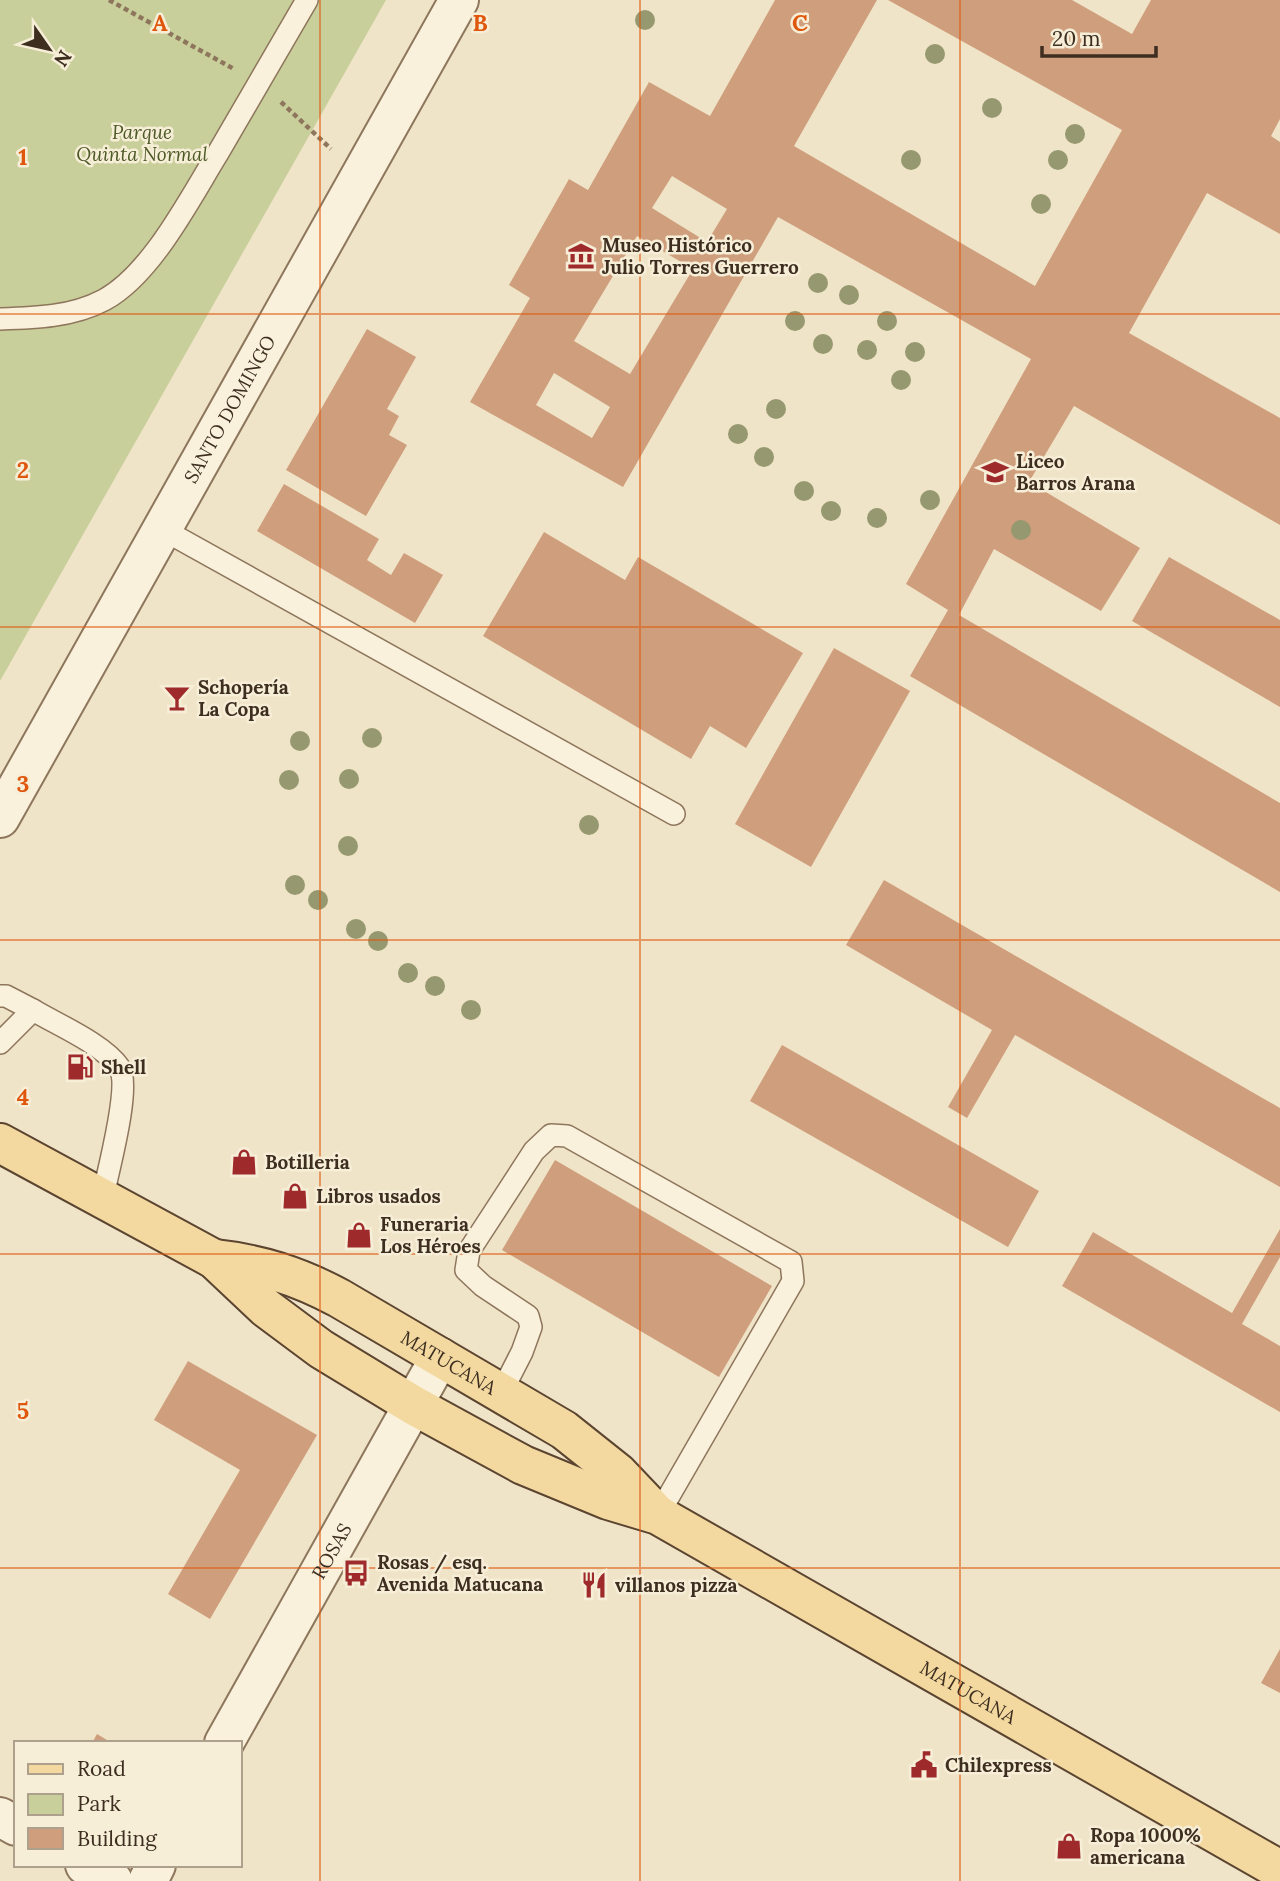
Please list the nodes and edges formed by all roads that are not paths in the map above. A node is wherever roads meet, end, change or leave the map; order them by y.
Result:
1 (307, 0) edge
2 (459, 0) edge
3 (0, 319) edge
4 (162, 529) junction
5 (674, 814) dead end
6 (0, 818) edge
7 (2, 991) edge
8 (33, 1010) junction
9 (0, 1043) edge
10 (0, 1143) edge
11 (102, 1200) junction
12 (214, 1259) junction
13 (440, 1357) junction
14 (501, 1393) junction
15 (413, 1405) junction
16 (658, 1515) junction
17 (225, 1741) edge
18 (88, 1867) edge
19 (1280, 1870) edge
20 (113, 1881) edge

1 - 3 lane
2 - 4 street, SANTO DOMINGO
4 - 5 lane
4 - 6 street, SANTO DOMINGO
7 - 8 lane
8 - 9 lane
8 - 11 lane
10 - 11 main road, MATUCANA
11 - 12 main road, MATUCANA
12 - 13 main road, MATUCANA
12 - 15 main road, MATUCANA
13 - 14 main road, MATUCANA
13 - 15 street, ROSAS
14 - 16 main road, MATUCANA
14 - 16 lane
15 - 16 main road, MATUCANA
15 - 17 street, ROSAS
16 - 19 main road, MATUCANA
18 - 20 street

